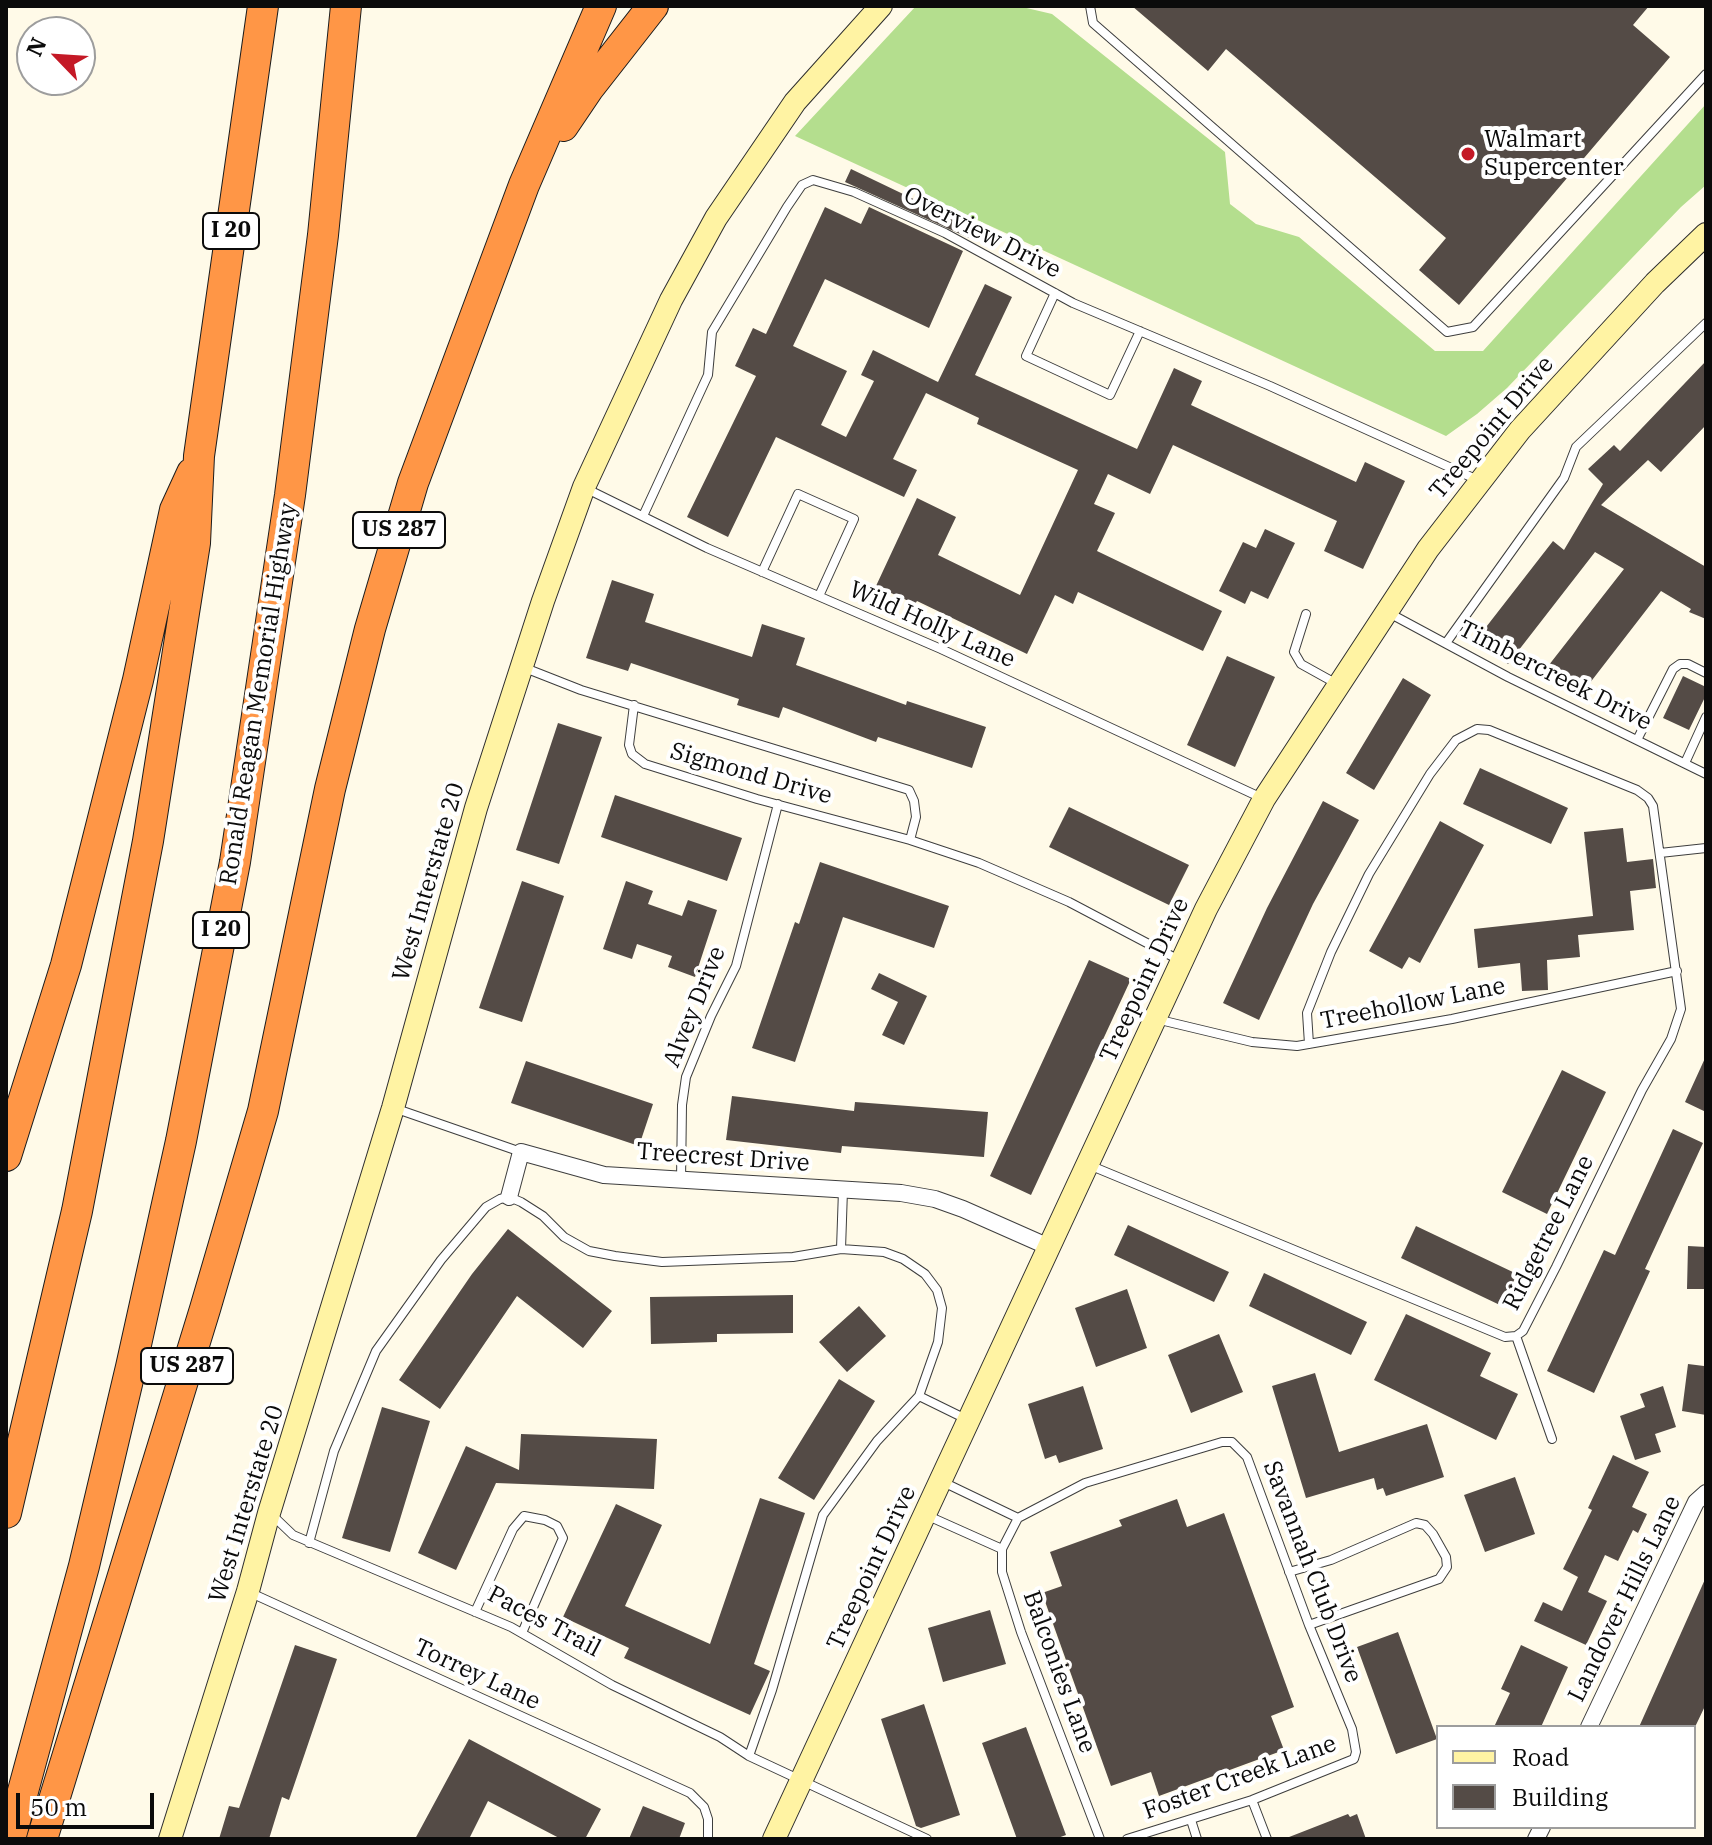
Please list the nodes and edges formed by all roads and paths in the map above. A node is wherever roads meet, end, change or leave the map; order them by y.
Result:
1 (263, 6) edge
2 (346, 6) edge
3 (601, 6) edge
4 (653, 6) edge
5 (881, 6) edge
6 (1090, 6) edge
7 (1706, 74) edge
8 (524, 185) junction
9 (1706, 234) edge
10 (1055, 293) junction
11 (1706, 323) edge
12 (1140, 331) junction
13 (199, 456) junction
14 (1480, 481) junction
15 (584, 487) junction
16 (643, 516) junction
17 (762, 572) junction
18 (819, 596) junction
19 (1386, 612) junction
20 (1306, 614) dead end
21 (1446, 643) junction
22 (523, 667) junction
23 (1706, 673) edge
24 (1337, 684) junction
25 (634, 705) junction
26 (1706, 717) edge
27 (1637, 740) junction
28 (1685, 763) junction
29 (1706, 774) edge
30 (1264, 799) junction
31 (778, 804) junction
32 (910, 840) junction
33 (1706, 848) edge
34 (1660, 853) junction
35 (1182, 962) junction
36 (1677, 971) junction
37 (1156, 1019) junction
38 (1309, 1044) junction
39 (393, 1108) junction
40 (521, 1152) junction
41 (6, 1156) edge
42 (1088, 1165) junction
43 (681, 1181) junction
44 (843, 1190) junction
45 (509, 1197) junction
46 (1049, 1247) junction
47 (841, 1249) junction
48 (1516, 1336) junction
49 (919, 1396) junction
50 (969, 1421) junction
51 (1552, 1439) dead end
52 (941, 1481) junction
53 (1706, 1493) edge
54 (6, 1513) edge
55 (269, 1513) junction
56 (925, 1515) junction
57 (1018, 1518) junction
58 (309, 1543) junction
59 (1002, 1549) junction
60 (1289, 1572) junction
61 (248, 1591) junction
62 (475, 1612) junction
63 (1309, 1625) junction
64 (522, 1633) junction
65 (1590, 1725) edge
66 (1354, 1746) joint
67 (749, 1756) junction
68 (802, 1780) junction
69 (1252, 1800) junction
70 (1191, 1820) junction
71 (10, 1839) edge
72 (42, 1839) edge
73 (170, 1839) edge
74 (708, 1839) edge
75 (774, 1839) edge
76 (927, 1839) edge
77 (1100, 1839) edge
78 (1127, 1839) edge
79 (1197, 1839) edge
80 (1267, 1839) edge

1 - 13 highway, I 20
2 - 71 highway, Ronald Reagan Memorial Highway / I 20
3 - 8 highway, US 287
4 - 8 highway
5 - 15 main road, West Interstate 20
6 - 7 lane
8 - 72 highway, US 287
9 - 14 main road, Treepoint Drive
10 - 12 lane, Overview Drive
10 - 12 lane
10 - 16 lane, Overview Drive
11 - 21 lane
12 - 14 lane, Overview Drive
13 - 41 highway
13 - 54 highway, I 20
14 - 19 main road, Treepoint Drive
15 - 16 lane, Wild Holly Lane
15 - 22 main road, West Interstate 20
16 - 17 lane, Wild Holly Lane
17 - 18 lane, Wild Holly Lane
17 - 18 lane
18 - 30 lane, Wild Holly Lane
19 - 21 lane, Timbercreek Drive
19 - 24 main road, Treepoint Drive
20 - 24 lane
21 - 27 lane, Timbercreek Drive
22 - 25 lane, Sigmond Drive
22 - 39 main road, West Interstate 20
23 - 27 lane
24 - 30 main road, Treepoint Drive
25 - 31 lane, Sigmond Drive
25 - 32 lane, Sigmond Drive
26 - 28 lane
27 - 28 lane, Timbercreek Drive
28 - 29 lane, Timbercreek Drive
30 - 35 main road, Treepoint Drive
31 - 32 lane, Sigmond Drive
31 - 43 lane, Alvey Drive
32 - 35 lane, Sigmond Drive
33 - 34 lane
34 - 36 lane, Ridgetree Lane
34 - 38 lane, Ridgetree Lane
35 - 37 main road, Treepoint Drive
36 - 38 lane, Treehollow Lane
36 - 48 lane, Ridgetree Lane
37 - 38 lane, Treehollow Lane
37 - 42 main road, Treepoint Drive
39 - 40 lane, Treecrest Drive
39 - 55 main road, West Interstate 20
40 - 43 street, Treecrest Drive
40 - 45 street
42 - 46 main road, Treepoint Drive
42 - 48 lane, Ridgetree Lane
43 - 44 street, Treecrest Drive
44 - 46 street, Treecrest Drive
44 - 47 lane
45 - 47 lane
45 - 58 lane
46 - 50 main road, Treepoint Drive
47 - 49 lane
48 - 51 lane
49 - 50 lane
49 - 67 lane
50 - 52 main road, Treepoint Drive
52 - 56 main road, Treepoint Drive
52 - 57 lane
53 - 65 street, Landover Hills Lane
55 - 58 lane, Paces Trail
55 - 61 main road, West Interstate 20
56 - 59 lane
56 - 68 main road, Treepoint Drive
57 - 59 lane
57 - 60 lane, Savannah Club Drive
58 - 62 lane, Paces Trail
59 - 77 lane, Balconies Lane
60 - 63 lane, Savannah Club Drive
60 - 63 lane
61 - 73 main road, West Interstate 20
61 - 74 lane, Torrey Lane
62 - 64 lane, Paces Trail
62 - 64 lane
63 - 66 lane, Savannah Club Drive
64 - 67 lane, Paces Trail
66 - 69 lane, Foster Creek Lane
67 - 68 lane, Paces Trail
68 - 75 main road, Treepoint Drive
68 - 76 lane
69 - 70 lane, Foster Creek Lane
69 - 80 lane
70 - 78 lane, Foster Creek Lane
70 - 79 lane

